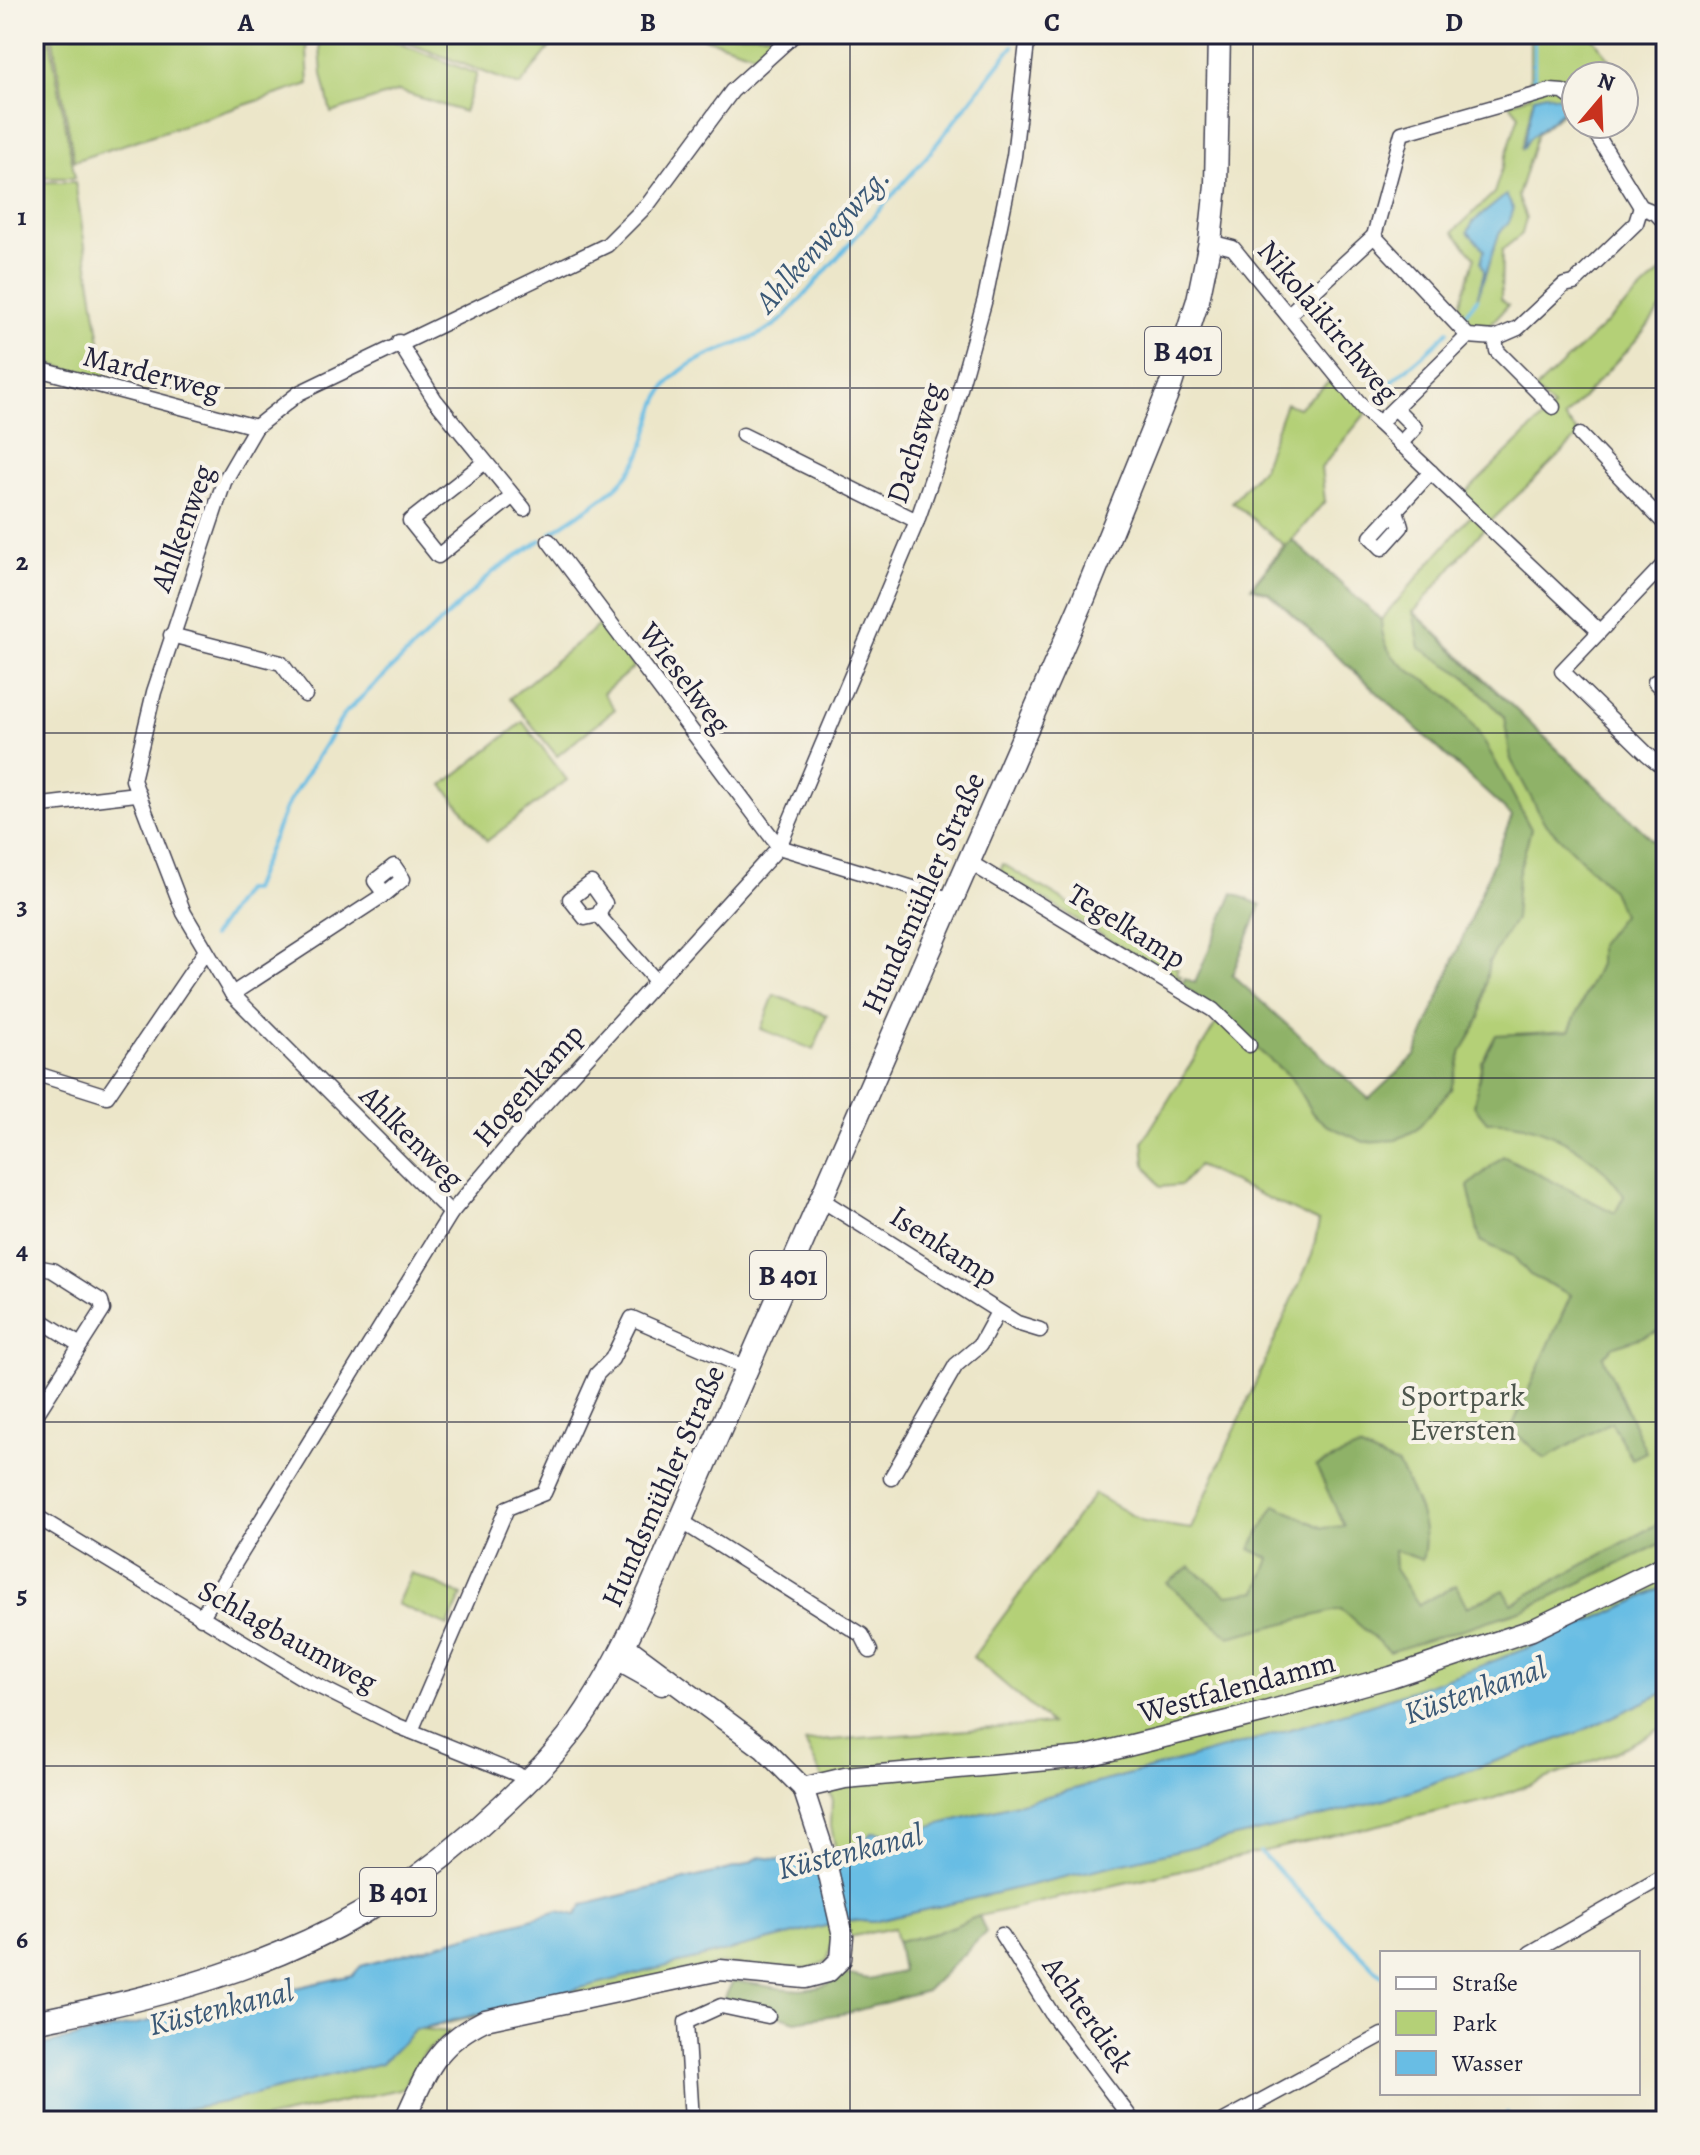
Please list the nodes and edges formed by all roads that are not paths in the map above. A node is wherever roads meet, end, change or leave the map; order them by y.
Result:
1 (795, 34) edge
2 (1028, 34) edge
3 (1219, 34) edge
4 (1560, 92) edge
5 (1600, 140) edge
6 (1641, 207) junction
7 (1666, 224) edge
8 (1374, 236) junction
9 (1210, 242) junction
10 (1288, 315) junction
11 (1468, 336) junction
12 (1495, 338) junction
13 (399, 342) junction
14 (34, 368) edge
15 (1553, 407) dead end
16 (1395, 408) junction
17 (1379, 423) junction
18 (256, 427) junction
19 (743, 435) dead end
20 (1580, 435) dead end
21 (1400, 444) junction
22 (485, 462) junction
23 (1431, 472) junction
24 (513, 496) junction
25 (524, 509) dead end
26 (1396, 510) dead end
27 (917, 521) junction
28 (1666, 525) edge
29 (549, 541) dead end
30 (1666, 562) edge
31 (1599, 631) junction
32 (171, 635) junction
33 (1655, 682) dead end
34 (1666, 693) edge
35 (305, 695) dead end
36 (1666, 760) edge
37 (136, 794) junction
38 (34, 806) edge
39 (779, 847) junction
40 (969, 862) junction
41 (385, 894) dead end
42 (952, 900) junction
43 (598, 915) dead end
44 (205, 952) junction
45 (656, 981) junction
46 (232, 994) junction
47 (1249, 1045) dead end
48 (34, 1073) edge
49 (822, 1200) junction
50 (451, 1213) junction
51 (34, 1279) edge
52 (998, 1312) junction
53 (34, 1316) edge
54 (1040, 1330) dead end
55 (80, 1345) junction
56 (747, 1368) junction
57 (34, 1418) edge
58 (891, 1478) dead end
59 (34, 1515) edge
60 (681, 1521) junction
61 (1666, 1565) edge
62 (201, 1618) junction
63 (870, 1651) dead end
64 (621, 1653) junction
65 (411, 1731) junction
66 (527, 1782) junction
67 (803, 1788) junction
68 (1666, 1875) edge
69 (1002, 1935) dead end
70 (1533, 1951) edge
71 (768, 2016) dead end
72 (34, 2022) edge
73 (1380, 2036) edge
74 (404, 2121) edge
75 (692, 2121) edge
76 (1133, 2121) edge
77 (1224, 2121) edge

1 - 13 street, Ahlkenweg
2 - 27 street, Dachsweg
3 - 9 main road, Hundsmühler Straße / B 401
4 - 8 street
5 - 6 street
6 - 7 street
6 - 12 street
8 - 10 street
8 - 11 street
9 - 10 street, Nikolaikirchweg
9 - 40 main road, Hundsmühler Straße / B 401
10 - 17 street, Nikolaikirchweg
11 - 12 street
11 - 16 street
12 - 15 street
13 - 18 street, Ahlkenweg
13 - 22 street
14 - 18 street, Marderweg
16 - 17 street
16 - 21 street, Nikolaikirchweg
17 - 21 street, Nikolaikirchweg
18 - 32 street, Ahlkenweg
19 - 27 street
20 - 28 street
21 - 23 street, Nikolaikirchweg
22 - 24 street
22 - 24 street
23 - 26 street
23 - 31 street, Nikolaikirchweg
24 - 25 street
27 - 39 street, Dachsweg
29 - 39 street, Wieselweg
30 - 31 street
31 - 36 street
32 - 35 street
32 - 37 street, Ahlkenweg
33 - 34 street
37 - 38 street
37 - 44 street, Ahlkenweg
39 - 42 street
39 - 45 street, Hogenkamp
40 - 42 main road, Hundsmühler Straße / B 401
40 - 47 street, Tegelkamp
41 - 46 street
42 - 49 main road, Hundsmühler Straße / B 401
43 - 45 street
44 - 46 street, Ahlkenweg
44 - 48 street
45 - 50 street, Hogenkamp
46 - 50 street, Ahlkenweg
49 - 52 street, Isenkamp
49 - 56 main road, Hundsmühler Straße / B 401
50 - 62 street, Hogenkamp
51 - 55 street
52 - 54 street, Isenkamp
52 - 58 street
53 - 55 street
55 - 57 street
56 - 60 main road, Hundsmühler Straße / B 401
56 - 65 street
59 - 62 street, Schlagbaumweg
60 - 63 street
60 - 64 main road, Hundsmühler Straße / B 401
61 - 67 street, Westfalendamm
62 - 65 street, Schlagbaumweg
64 - 66 main road, B 401
64 - 67 street, Hundsmühler Straße
65 - 66 street, Schlagbaumweg
66 - 72 main road, B 401
67 - 74 street, Hundsmühler Straße
68 - 70 street
69 - 76 street, Achterdiek
71 - 75 street
73 - 77 street

